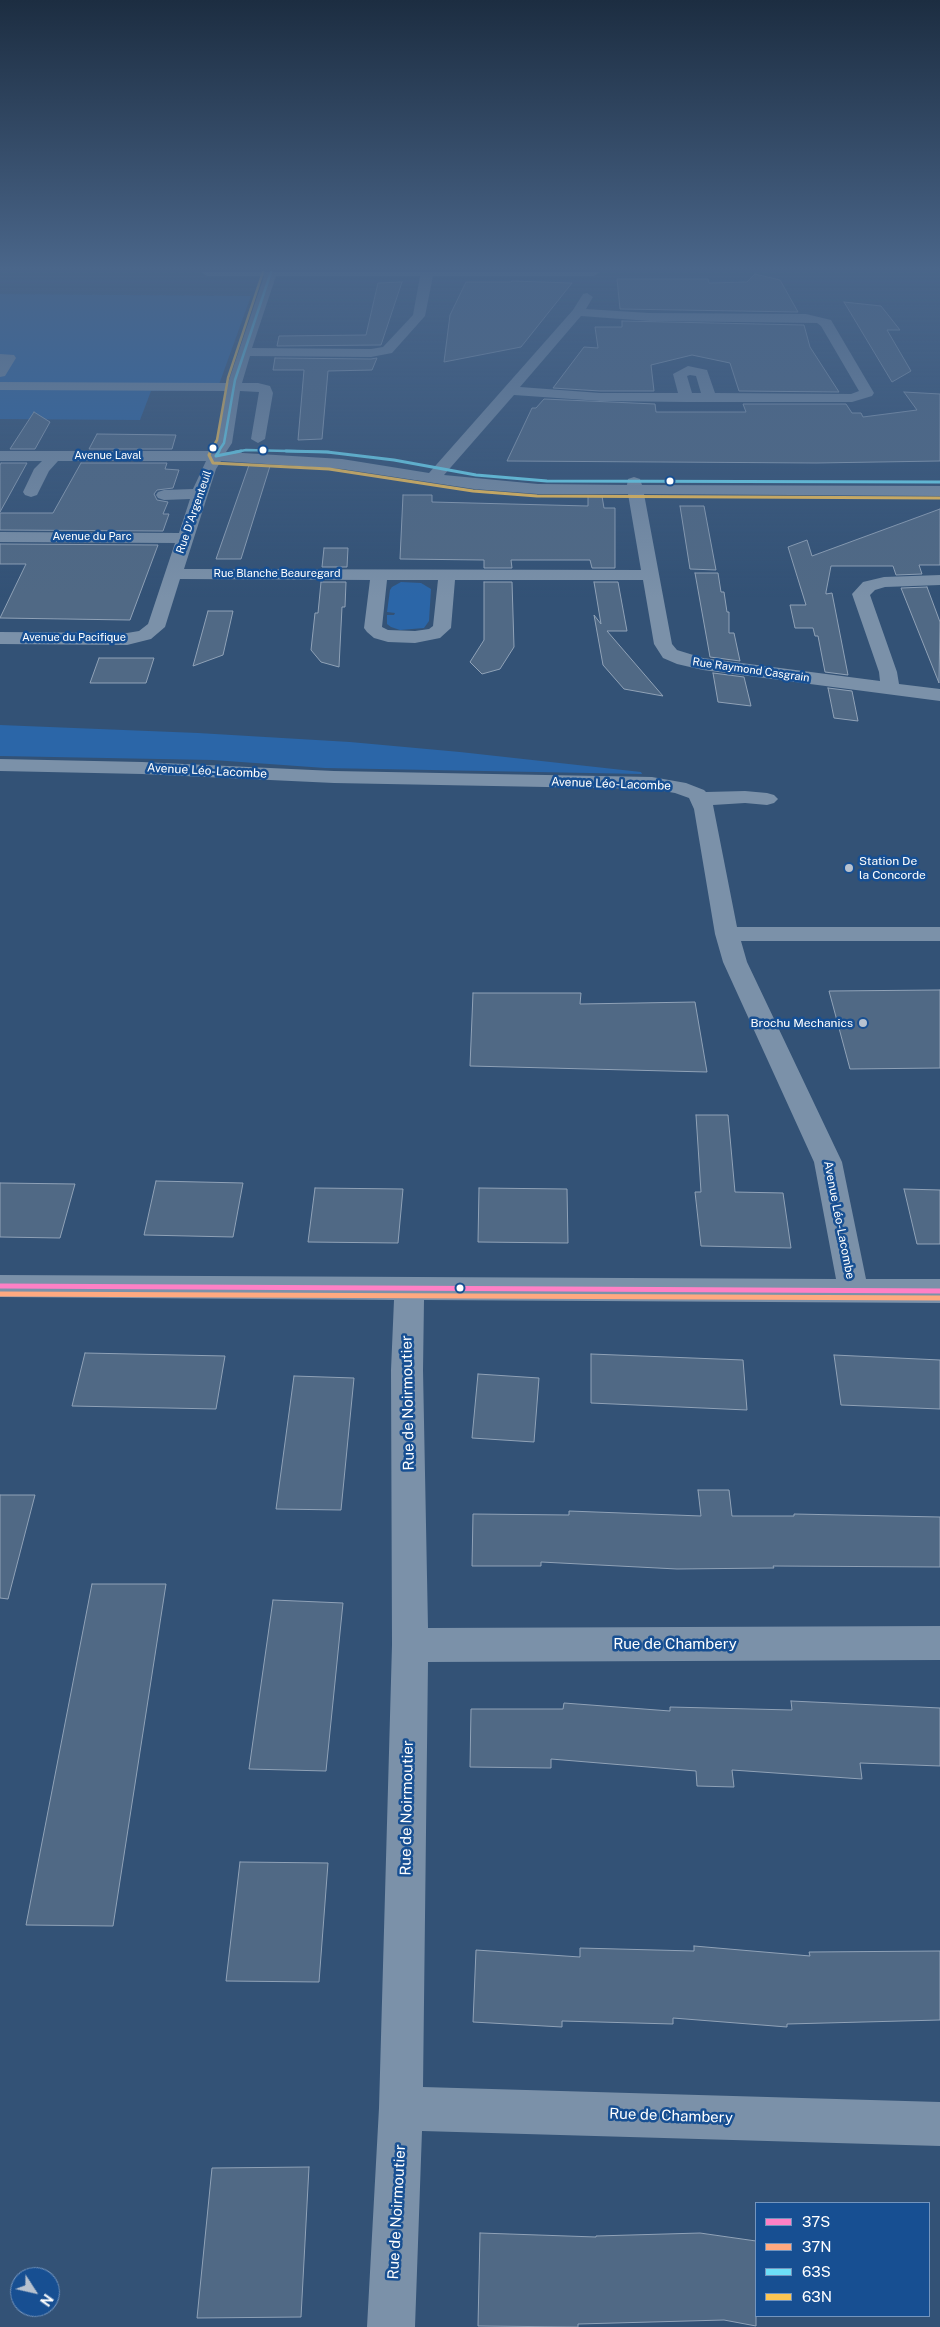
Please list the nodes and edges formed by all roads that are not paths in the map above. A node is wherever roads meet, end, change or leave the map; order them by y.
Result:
1 (236, 381) edge
2 (518, 381) edge
3 (682, 381) edge
4 (704, 381) edge
5 (860, 381) edge
6 (0, 386) edge
7 (234, 387) junction
8 (510, 390) junction
9 (686, 398) junction
10 (710, 398) junction
11 (258, 439) dead end
12 (52, 456) junction
13 (216, 456) junction
14 (3, 462) edge
15 (437, 474) junction
16 (940, 482) edge
17 (635, 486) junction
18 (940, 491) edge
19 (31, 492) dead end
20 (164, 494) dead end
21 (200, 494) junction
22 (0, 537) edge
23 (185, 538) junction
24 (174, 574) junction
25 (379, 574) junction
26 (447, 575) junction
27 (651, 575) junction
28 (940, 580) edge
29 (146, 634) joint
30 (0, 638) edge
31 (890, 689) junction
32 (940, 696) edge
33 (0, 765) edge
34 (701, 799) junction
35 (767, 799) dead end
36 (727, 934) junction
37 (940, 934) edge
38 (0, 1286) edge
39 (409, 1288) junction
40 (853, 1290) junction
41 (940, 1291) edge
42 (940, 1643) edge
43 (410, 1645) junction
44 (401, 2108) junction
45 (940, 2124) edge
46 (392, 2327) edge

1 - 7 street, Rue D'Argenteuil
2 - 8 street
3 - 9 street
4 - 10 street
5 - 10 street
6 - 7 street
7 - 11 street
7 - 13 street, Rue D'Argenteuil
8 - 9 street
8 - 15 street
9 - 10 street
12 - 13 street, Avenue Laval
12 - 14 street, Avenue Laval
12 - 19 street
13 - 15 street, Avenue Laval
13 - 21 street, Rue D'Argenteuil
15 - 17 street, Avenue Laval
16 - 17 street
17 - 18 street
17 - 27 street, Rue Raymond Casgrain
20 - 21 street
21 - 23 street, Rue D'Argenteuil
22 - 23 street, Avenue du Parc
23 - 24 street, Rue D'Argenteuil
24 - 25 street, Rue Blanche Beauregard
24 - 29 street, Rue D'Argenteuil
25 - 26 street, Rue Blanche Beauregard
25 - 26 street
26 - 27 street, Rue Blanche Beauregard
27 - 31 street, Rue Raymond Casgrain
28 - 31 street
29 - 30 street, Avenue du Pacifique
31 - 32 street, Rue Raymond Casgrain
33 - 34 street, Avenue Léo-Lacombe
34 - 35 street
34 - 36 street, Avenue Léo-Lacombe
36 - 37 street
36 - 40 street, Avenue Léo-Lacombe
38 - 39 street
39 - 40 street
39 - 43 street, Rue de Noirmoutier
40 - 41 street
42 - 43 street, Rue de Chambery
43 - 44 street, Rue de Noirmoutier
44 - 45 street, Rue de Chambery
44 - 46 street, Rue de Noirmoutier

